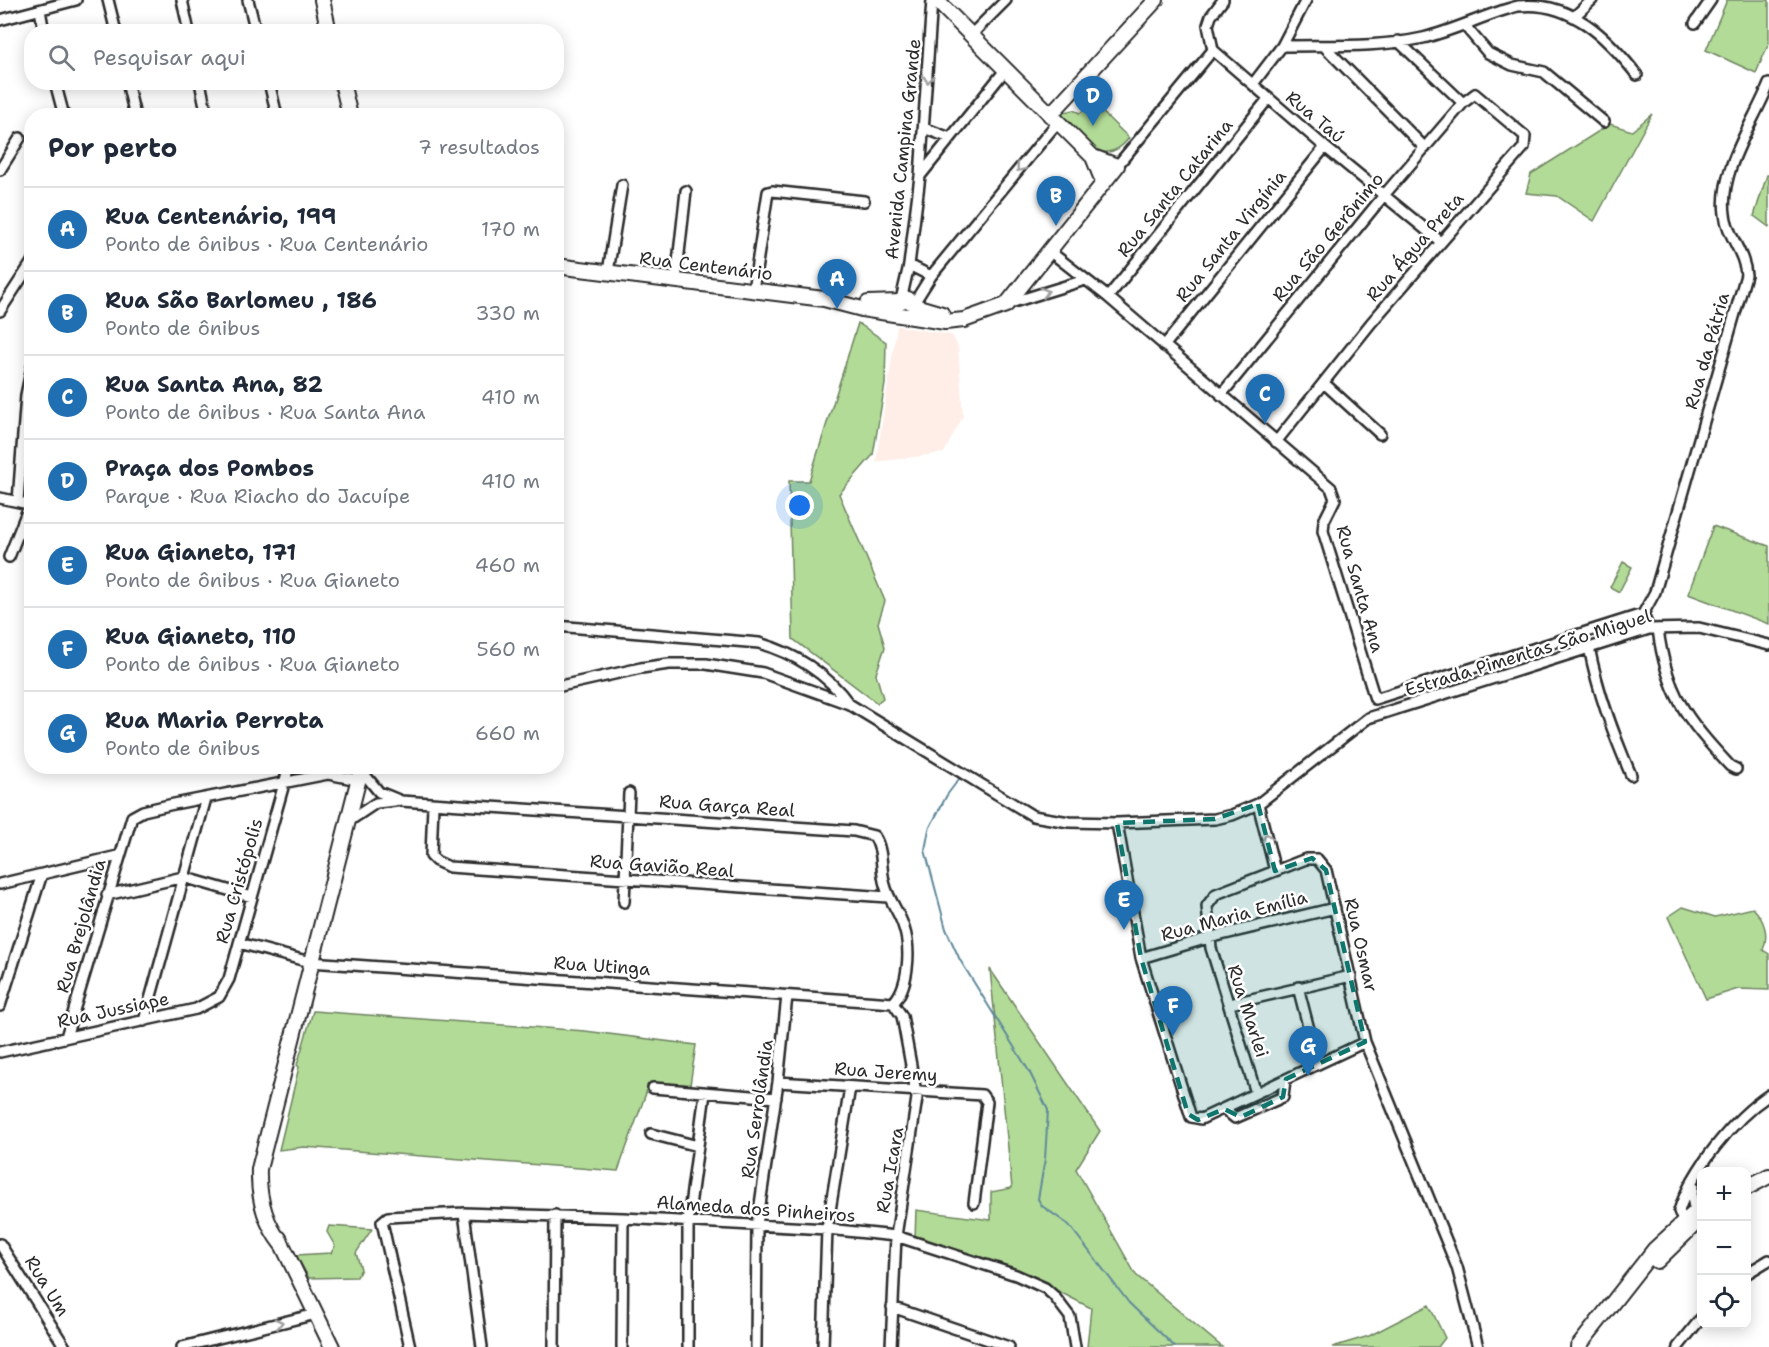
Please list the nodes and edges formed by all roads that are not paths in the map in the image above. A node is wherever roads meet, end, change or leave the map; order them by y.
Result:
1 (76, 0) edge
2 (108, 0) edge
3 (182, 0) edge
4 (249, 0) edge
5 (322, 0) edge
6 (934, 0) edge
7 (1006, 0) edge
8 (1156, 0) edge
9 (1223, 0) edge
10 (1306, 0) edge
11 (1592, 0) edge
12 (1711, 0) edge
13 (40, 10) junction
14 (1577, 14) junction
15 (0, 20) edge
16 (1695, 22) dead end
17 (43, 24) edge
18 (114, 24) edge
19 (187, 24) edge
20 (254, 24) edge
21 (327, 24) edge
22 (1465, 26) junction
23 (971, 35) junction
24 (1398, 42) junction
25 (1282, 46) junction
26 (1324, 46) junction
27 (1213, 50) junction
28 (1006, 69) junction
29 (1637, 75) dead end
30 (1253, 84) junction
31 (1769, 84) edge
32 (57, 90) edge
33 (129, 90) edge
34 (202, 90) edge
35 (271, 90) edge
36 (344, 90) edge
37 (1268, 99) junction
38 (1463, 103) junction
39 (62, 108) edge
40 (133, 108) edge
41 (205, 108) edge
42 (275, 108) edge
43 (348, 108) edge
44 (1764, 109) edge
45 (1053, 119) junction
46 (1604, 122) dead end
47 (924, 128) junction
48 (20, 138) dead end
49 (950, 138) junction
50 (1325, 147) junction
51 (1425, 148) junction
52 (1093, 157) junction
53 (1117, 166) junction
54 (0, 170) edge
55 (920, 176) junction
56 (1103, 182) junction
57 (622, 185) dead end
58 (686, 191) dead end
59 (1385, 194) junction
60 (864, 201) dead end
61 (1441, 242) junction
62 (1048, 250) junction
63 (909, 266) junction
64 (564, 267) edge
65 (608, 272) junction
66 (24, 274) edge
67 (931, 276) junction
68 (676, 280) junction
69 (1085, 280) junction
70 (753, 290) junction
71 (1108, 297) junction
72 (1006, 304) junction
73 (906, 307) junction
74 (0, 311) edge
75 (1164, 346) junction
76 (1325, 384) junction
77 (1221, 395) junction
78 (1380, 434) dead end
79 (1276, 442) junction
80 (24, 468) edge
81 (0, 498) edge
82 (18, 501) junction
83 (24, 503) edge
84 (24, 522) edge
85 (9, 557) dead end
86 (1643, 614) junction
87 (564, 627) edge
88 (1654, 629) junction
89 (1769, 645) edge
90 (1589, 647) junction
91 (564, 685) edge
92 (1375, 699) junction
93 (849, 704) junction
94 (1368, 718) junction
95 (1736, 769) dead end
96 (286, 774) edge
97 (317, 774) edge
98 (357, 774) edge
99 (361, 774) edge
100 (1631, 776) dead end
101 (284, 782) junction
102 (628, 793) dead end
103 (206, 798) junction
104 (401, 801) junction
105 (433, 804) junction
106 (1258, 804) junction
107 (628, 816) junction
108 (347, 822) junction
109 (1116, 822) junction
110 (118, 856) junction
111 (1317, 859) joint
112 (1275, 871) junction
113 (42, 874) junction
114 (183, 876) junction
115 (624, 881) junction
116 (0, 884) edge
117 (107, 895) junction
118 (252, 897) junction
119 (888, 897) junction
120 (624, 902) dead end
121 (1335, 908) junction
122 (1208, 938) junction
123 (239, 943) junction
124 (1141, 958) junction
125 (312, 963) junction
126 (1351, 976) junction
127 (1298, 987) junction
128 (226, 989) joint
129 (788, 996) junction
130 (893, 1004) junction
131 (1230, 1004) junction
132 (0, 1006) edge
133 (144, 1021) junction
134 (66, 1037) junction
135 (1365, 1042) junction
136 (0, 1052) edge
137 (1318, 1064) junction
138 (1285, 1080) junction
139 (778, 1082) junction
140 (849, 1087) junction
141 (653, 1089) dead end
142 (917, 1091) junction
143 (705, 1093) junction
144 (1256, 1093) junction
145 (1769, 1095) edge
146 (776, 1098) junction
147 (1224, 1109) junction
148 (651, 1134) dead end
149 (698, 1146) junction
150 (1769, 1167) edge
151 (1751, 1176) edge
152 (1769, 1176) edge
153 (1695, 1178) junction
154 (1751, 1185) edge
155 (974, 1203) dead end
156 (464, 1213) junction
157 (555, 1215) junction
158 (623, 1218) junction
159 (1694, 1218) edge
160 (688, 1221) junction
161 (757, 1225) junction
162 (827, 1229) junction
163 (896, 1236) junction
164 (0, 1244) edge
165 (1769, 1260) edge
166 (1751, 1272) edge
167 (892, 1307) junction
168 (316, 1314) junction
169 (1697, 1322) edge
170 (65, 1347) edge
171 (182, 1347) edge
172 (332, 1347) edge
173 (410, 1347) edge
174 (483, 1347) edge
175 (554, 1347) edge
176 (622, 1347) edge
177 (688, 1347) edge
178 (756, 1347) edge
179 (824, 1347) edge
180 (891, 1347) edge
181 (1009, 1347) edge
182 (1075, 1347) edge
183 (1478, 1347) edge
184 (1578, 1347) edge
185 (1589, 1347) edge
186 (1678, 1347) edge

1 - 13 street
2 - 18 street
3 - 19 street
4 - 20 street
5 - 21 street
6 - 23 street
6 -> 47 street, Avenida Campina Grande
7 - 23 street
8 - 45 street
9 - 27 street
10 - 25 street
11 - 14 street
12 - 16 street
13 - 15 street
13 - 17 street
14 - 22 street
14 - 29 street
22 - 24 street
22 - 46 street
23 - 28 street
24 - 26 street
24 - 38 street
25 - 26 street
25 - 30 street
26 - 51 street
27 - 30 street, Rua Taú
27 - 53 street
28 - 45 street
28 - 49 street
30 - 37 street, Rua Taú
31 - 44 street, Rua da Pátria
32 - 39 street
33 - 40 street
34 - 41 street
35 - 42 street
36 - 43 street
37 - 50 street, Rua Taú
37 - 71 street, Rua Santa Catarina
38 - 51 street, Rua São Gerônimo
38 - 61 street, Rua Água Preta
44 - 86 street, Rua da Pátria
45 - 52 street
45 -> 67 street
47 - 49 street
47 - 55 street, Avenida Campina Grande
48 - 54 street
49 - 55 street
50 - 59 street, Rua Taú
50 - 75 street, Rua Santa Virgínia
51 - 59 street, Rua São Gerônimo
52 - 53 street
52 - 56 street
53 - 56 street
55 - 63 street, Avenida Campina Grande
56 - 62 street
57 - 65 street
58 - 68 street
59 - 61 street, Rua Taú
59 - 77 street, Rua São Gerônimo
60 - 70 street
61 - 76 street, Rua Água Preta
62 - 69 street, Rua Santa Ana
62 - 72 street
63 - 67 street
63 - 73 street, Avenida Campina Grande
64 - 65 street, Rua Centenário
65 - 68 street, Rua Centenário
66 - 74 street
67 - 73 street
68 - 70 street, Rua Centenário
69 - 71 street, Rua Santa Ana
72 -> 69 street, Rua Centenário
70 - 73 street, Rua Centenário
71 - 75 street, Rua Santa Ana
72 - 73 street, Rua Centenário
75 - 77 street, Rua Santa Ana
76 - 78 street
76 - 79 street, Rua Água Preta
77 - 79 street, Rua Santa Ana
79 - 92 street, Rua Santa Ana
80 - 82 street
81 - 82 street
82 - 83 street
84 - 85 street
86 - 88 street
86 - 92 street, Estrada Pimentas São Miguel
87 - 93 street
88 - 89 street, Estrada Pimentas São Miguel
88 - 90 street, Estrada Pimentas São Miguel
88 - 95 street
90 - 94 street, Estrada Pimentas São Miguel
90 - 100 street
91 - 93 street
92 - 94 street
93 - 109 street, Estrada Pimentas São Miguel
94 - 106 street, Estrada Pimentas São Miguel
96 - 101 street, Rua Cristópolis
97 - 101 street
98 - 108 street
99 - 104 street
101 - 103 street
101 - 118 street, Rua Cristópolis
102 - 107 street
103 - 110 street, Rua Brejolândia
103 - 114 street
104 - 105 street, Rua Garça Real
104 - 108 street
105 - 107 street, Rua Garça Real
105 - 115 street, Rua Gavião Real
106 - 109 street, Estrada Pimentas São Miguel
112 -> 106 street
107 - 115 street
107 - 119 street, Rua Garça Real
108 - 125 street
109 - 124 street
110 - 113 street
110 - 117 street, Rua Brejolândia
111 - 112 street, Rua Marlei
111 - 121 street, Rua Osmar
112 - 122 street, Rua Marlei
113 - 116 street
113 - 132 street
114 - 117 street
114 - 118 street
114 - 133 street
115 - 119 street, Rua Gavião Real
115 - 120 street
117 - 134 street, Rua Brejolândia
118 - 123 street, Rua Cristópolis
119 - 130 street, Rua Garça Real
121 - 122 street, Rua Maria Emília
121 - 126 street, Rua Osmar
122 - 124 street, Rua Maria Emília
122 - 131 street, Rua Marlei
123 - 125 street, Rua Utinga
123 - 128 street, Rua Cristópolis
124 - 147 street
125 - 129 street, Rua Utinga
125 - 168 street
126 - 127 street
126 - 135 street, Rua Osmar
127 - 131 street
127 - 137 street
128 - 133 street, Rua Jussiape
129 - 130 street, Rua Utinga
129 - 139 street, Rua Serrolândia
130 - 142 street, Rua Icara
131 - 144 street, Rua Marlei
133 - 134 street, Rua Jussiape
134 - 136 street, Rua Jussiape
135 - 137 street
135 - 183 street, Rua Osmar
137 - 138 street
138 - 144 street
147 -> 138 street
139 - 140 street, Rua Jeremy
139 - 146 street, Rua Serrolândia
140 - 142 street, Rua Jeremy
140 - 162 street
141 - 143 street
142 - 155 street, Rua Jeremy
142 - 163 street, Rua Icara
143 - 146 street
143 - 149 street
144 - 147 street
145 - 153 street
146 - 161 street, Rua Serrolândia
148 - 149 street
149 - 160 street
150 - 151 street
152 - 154 street
153 - 159 street
153 - 159 street
156 - 157 street, Alameda dos Pinheiros
156 - 173 street, Alameda dos Pinheiros
156 - 174 street
157 - 158 street, Alameda dos Pinheiros
157 - 175 street
158 - 160 street, Alameda dos Pinheiros
158 - 176 street
159 - 184 street
159 - 185 street
160 - 161 street, Alameda dos Pinheiros
160 - 177 street
161 - 162 street, Alameda dos Pinheiros
161 - 178 street, Rua Serrolândia
162 - 163 street, Alameda dos Pinheiros
162 - 179 street
163 - 167 street, Rua Icara
163 - 182 street, Alameda dos Pinheiros
164 - 170 street, Rua Um
165 - 166 street
167 - 180 street, Rua Icara
167 - 181 street
171 -> 168 street
168 - 172 street
169 - 186 street

